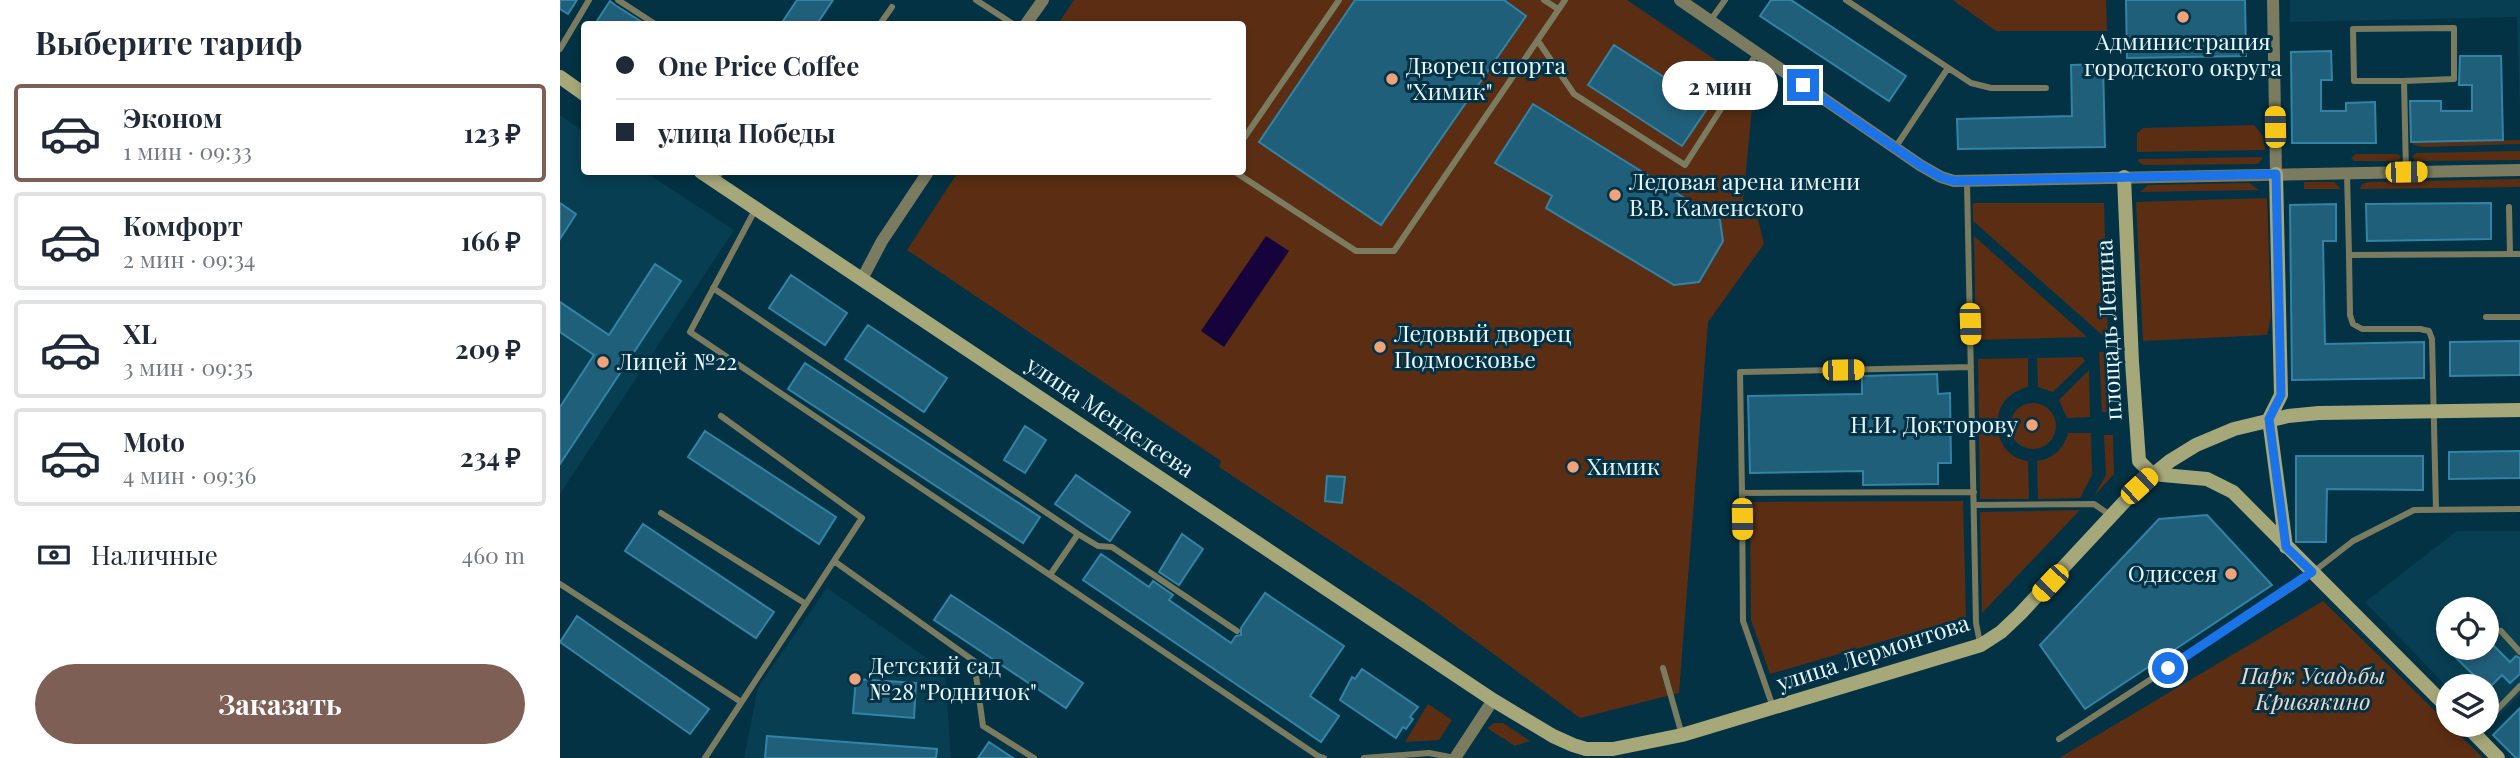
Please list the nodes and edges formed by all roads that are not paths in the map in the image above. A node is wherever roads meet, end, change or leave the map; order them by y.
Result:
1 (589, 0) edge
2 (618, 0) edge
3 (976, 0) edge
4 (1043, 0) edge
5 (1339, 0) edge
6 (1545, 0) edge
7 (1565, 0) edge
8 (1680, 0) edge
9 (1725, 0) edge
10 (1846, 0) edge
11 (2273, 0) edge
12 (892, 7) dead end
13 (1559, 9) junction
14 (650, 21) edge
15 (882, 21) edge
16 (1008, 21) edge
17 (1028, 21) edge
18 (1710, 21) junction
19 (1538, 41) junction
20 (560, 50) edge
21 (1757, 53) junction
22 (1948, 68) junction
23 (560, 77) edge
24 (2404, 80) junction
25 (2046, 88) dead end
26 (581, 91) edge
27 (1246, 135) edge
28 (1895, 148) junction
29 (2520, 170) edge
30 (2406, 172) junction
31 (2347, 173) junction
32 (2276, 174) junction
33 (926, 175) edge
34 (1240, 175) edge
35 (718, 176) edge
36 (2124, 177) junction
37 (1967, 181) junction
38 (2509, 207) dead end
39 (757, 208) junction
40 (2510, 254) junction
41 (2520, 254) edge
42 (2348, 256) junction
43 (862, 279) junction
44 (713, 289) junction
45 (2486, 317) dead end
46 (2520, 317) edge
47 (1971, 367) junction
48 (2520, 410) edge
49 (2436, 411) junction
50 (721, 416) dead end
51 (2269, 419) junction
52 (2152, 474) junction
53 (1974, 492) junction
54 (1742, 493) junction
55 (1974, 505) junction
56 (2520, 509) edge
57 (2436, 510) junction
58 (661, 513) dead end
59 (2112, 516) junction
60 (1078, 534) junction
61 (2286, 547) junction
62 (834, 561) junction
63 (2312, 572) junction
64 (1050, 575) junction
65 (560, 584) edge
66 (806, 604) junction
67 (1237, 631) dead end
68 (2501, 631) dead end
69 (1981, 645) junction
70 (2520, 652) edge
71 (1663, 668) dead end
72 (2520, 686) edge
73 (2436, 696) edge
74 (1493, 700) junction
75 (741, 702) junction
76 (1773, 708) junction
77 (2499, 708) edge
78 (1682, 735) junction
79 (2482, 737) edge
80 (2059, 739) dead end
81 (1586, 754) edge
82 (1368, 757) edge
83 (705, 758) edge
84 (1034, 758) edge
85 (1324, 758) edge
86 (1455, 758) edge
87 (2498, 758) edge

1 - 20 lane
2 - 14 lane
3 - 16 lane
4 - 17 street
5 - 27 lane
6 - 13 lane
7 - 13 lane
8 - 18 street
9 - 18 lane
10 - 22 lane
11 - 32 street
12 - 15 lane
13 - 19 lane
18 - 21 street
19 - 21 lane
19 - 34 lane
21 - 28 street
22 - 25 lane
22 - 28 lane
23 - 26 main road
24 - 24 lane
24 - 30 lane
28 - 37 street
29 - 30 street
30 - 31 street
31 - 32 street
31 - 42 lane
32 - 36 street
32 - 51 main road
33 - 43 street
35 - 39 main road, улица Менделеева
36 - 37 street
36 - 52 main road, площадь Ленина
37 - 47 lane
38 - 40 lane
39 - 43 main road, улица Менделеева
39 - 44 lane
40 - 41 lane
40 - 42 lane
42 - 49 lane
43 - 74 main road, улица Менделеева
44 - 60 lane
44 - 64 lane
45 - 46 lane
47 - 53 lane
47 - 54 lane
48 - 49 main road, улица Лермонтова
49 - 51 main road, улица Лермонтова
49 - 57 lane
50 - 62 lane
51 - 52 main road, улица Лермонтова
51 - 61 main road
52 - 59 main road, улица Лермонтова
52 - 61 main road
53 - 54 lane
53 - 55 lane
54 - 76 lane
55 - 59 lane
55 - 69 lane
56 - 57 lane
57 - 63 lane
58 - 66 lane
59 - 69 main road, улица Лермонтова
60 - 64 lane
60 - 67 lane
61 - 63 main road
62 - 66 lane
62 - 84 lane
63 - 73 main road
63 - 80 lane
64 - 85 lane
65 - 75 lane
66 - 75 lane
68 - 70 lane
69 - 76 main road, улица Лермонтова
71 - 78 lane
72 - 77 lane
74 - 81 main road, улица Лермонтова
74 - 86 street
75 - 83 lane
76 - 78 main road, улица Лермонтова
78 - 81 main road, улица Лермонтова
79 - 87 main road
82 - 86 lane

